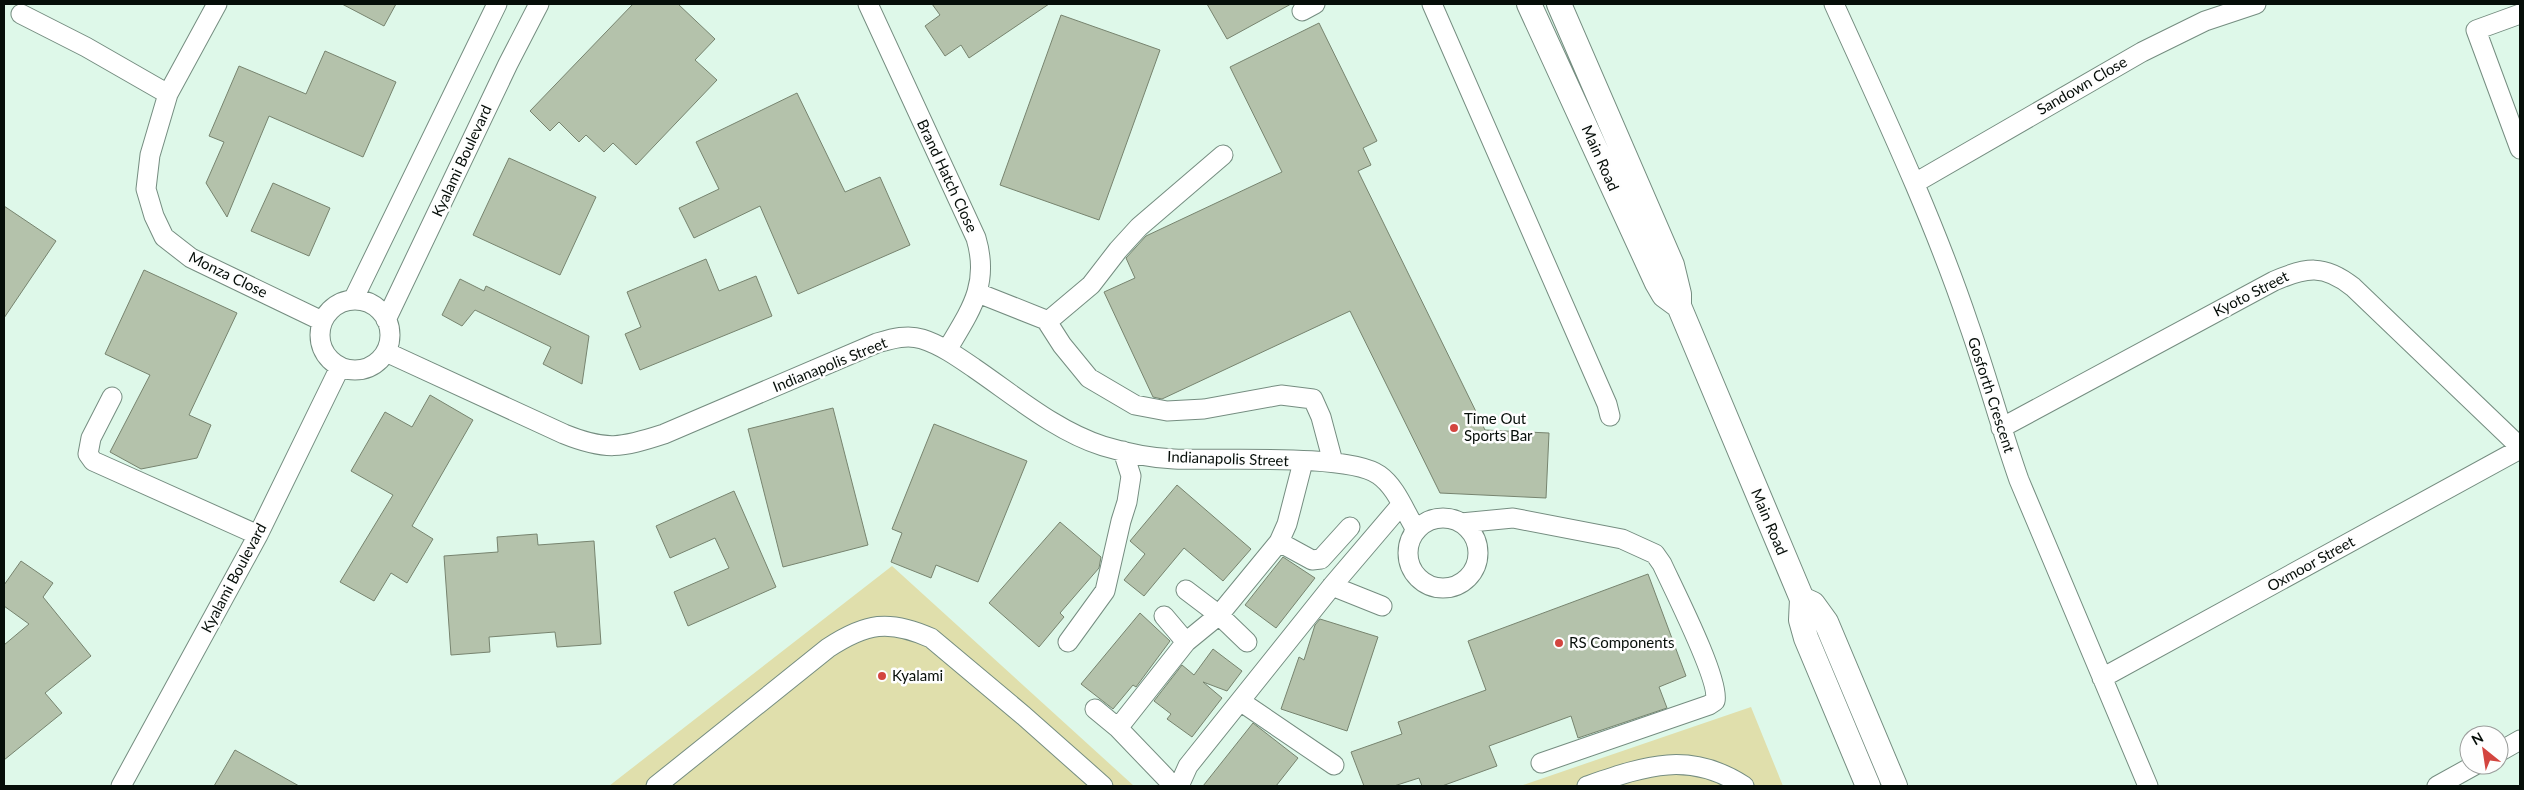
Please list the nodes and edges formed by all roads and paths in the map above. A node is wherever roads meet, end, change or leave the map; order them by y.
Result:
1 (217, 4) edge
2 (497, 4) edge
3 (539, 4) edge
4 (868, 4) edge
5 (1432, 4) edge
6 (1530, 4) edge
7 (1559, 4) edge
8 (1834, 4) edge
9 (2256, 4) edge
10 (21, 14) dead end
11 (2520, 14) edge
12 (168, 94) junction
13 (2520, 149) edge
14 (1223, 155) dead end
15 (1915, 183) junction
16 (978, 293) junction
17 (353, 300) junction
18 (1679, 306) junction
19 (386, 320) junction
20 (322, 321) junction
21 (1047, 322) junction
22 (947, 350) junction
23 (386, 352) junction
24 (340, 367) junction
25 (112, 397) dead end
26 (1610, 416) dead end
27 (2000, 428) junction
28 (2520, 448) edge
29 (1124, 451) junction
30 (1303, 462) junction
31 (1333, 462) junction
32 (1401, 506) junction
33 (1461, 523) junction
34 (1350, 526) dead end
35 (1413, 534) junction
36 (258, 535) junction
37 (1279, 542) junction
38 (1332, 586) junction
39 (1186, 590) dead end
40 (1382, 606) dead end
41 (1219, 615) junction
42 (1164, 616) dead end
43 (1068, 642) dead end
44 (1186, 642) junction
45 (1247, 642) dead end
46 (2102, 678) junction
47 (1240, 701) junction
48 (1095, 709) dead end
49 (1118, 728) junction
50 (1858, 730) junction
51 (2520, 740) edge
52 (2509, 746) edge
53 (1541, 763) dead end
54 (1334, 765) dead end
55 (2459, 774) edge
56 (1172, 782) edge
57 (121, 786) edge
58 (656, 786) edge
59 (1103, 786) edge
60 (1587, 786) edge
61 (1744, 786) edge
62 (1868, 786) edge
63 (1895, 786) edge
64 (2148, 786) edge
65 (2437, 786) edge

1 - 12 street, Monza Close
2 - 17 street
3 - 19 street, Kyalami Boulevard
4 - 16 street, Brand Hatch Close
5 - 26 street
6 - 18 main road, Main Road
7 - 18 main road, Main Road
8 - 15 street, Gosforth Crescent
9 - 15 street, Sandown Close
10 - 12 street
11 - 13 street
12 - 20 street, Monza Close
14 - 21 street
15 - 27 street, Gosforth Crescent
16 - 21 street
16 - 22 street, Brand Hatch Close
17 - 19 street
17 - 20 street
18 - 50 main road, Main Road
19 - 23 street
20 - 24 street
21 - 31 street
22 - 23 street, Indianapolis Street
22 - 29 street, Indianapolis Street
23 - 24 street
24 - 36 street, Kyalami Boulevard
25 - 36 street
27 - 28 street, Kyoto Street
27 - 46 street, Gosforth Crescent
28 - 46 street, Oxmoor Street
29 - 30 street, Indianapolis Street
29 - 43 street
30 - 31 street, Indianapolis Street
30 - 37 street
31 - 32 street, Indianapolis Street
32 - 35 street, Indianapolis Street
32 - 38 street
33 - 35 street
33 - 35 street
33 - 53 street
34 - 37 street
36 - 57 street, Kyalami Boulevard
37 - 41 street
38 - 40 street
38 - 47 street
39 - 41 street
41 - 44 street
41 - 45 street
42 - 44 street
44 - 49 street
46 - 64 street, Gosforth Crescent
47 - 54 street
47 - 56 street
48 - 49 street
49 - 56 street
50 - 62 main road
50 - 63 main road
51 - 52 street
55 - 65 street
58 - 59 street
60 - 61 street

